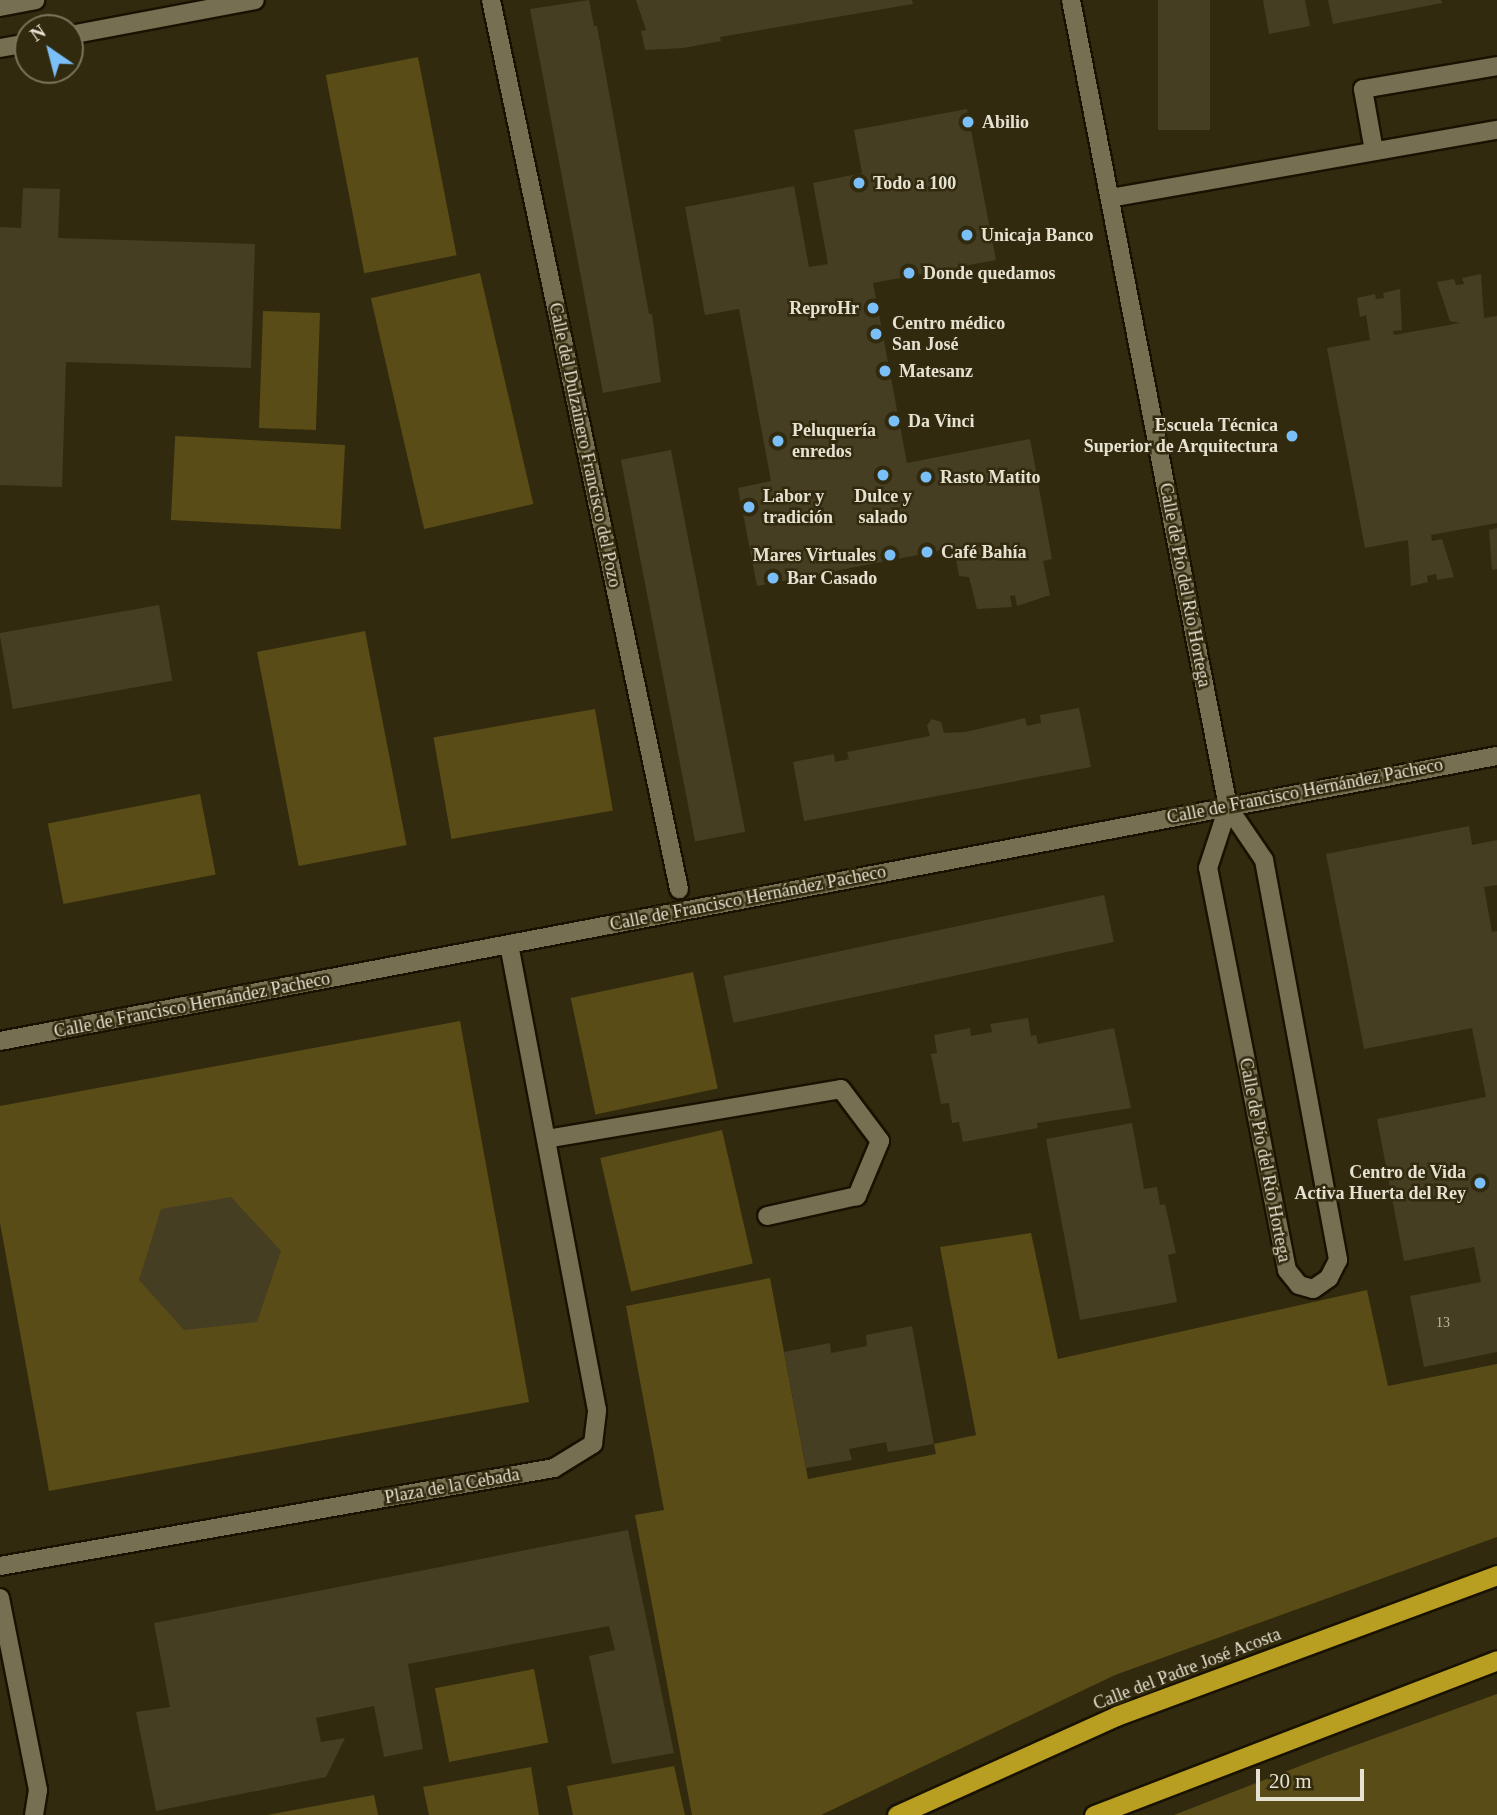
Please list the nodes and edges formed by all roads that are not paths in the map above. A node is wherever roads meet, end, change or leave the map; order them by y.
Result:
1 (35, 0) edge
2 (255, 0) edge
3 (491, 0) edge
4 (1071, 0) edge
5 (0, 7) edge
6 (84, 32) edge
7 (1497, 66) edge
8 (1497, 130) edge
9 (1374, 151) junction
10 (1110, 198) junction
11 (1497, 756) edge
12 (1228, 807) junction
13 (679, 889) dead end
14 (509, 944) junction
15 (0, 1041) edge
16 (546, 1139) junction
17 (767, 1216) dead end
18 (0, 1566) edge
19 (1497, 1575) edge
20 (0, 1598) edge
21 (1497, 1660) edge
22 (34, 1815) edge
23 (897, 1815) edge
24 (1094, 1815) edge

1 - 5 street
2 - 6 street
3 - 13 street, Calle del Dulzainero Francisco del Pozo
4 - 10 street, Calle de Pío del Río Hortega
7 - 9 street
8 - 9 street
9 - 10 street
10 - 12 street, Calle de Pío del Río Hortega
11 - 12 street, Calle de Francisco Hernández Pacheco
12 - 12 street, Calle de Pío del Río Hortega
12 - 14 street, Calle de Francisco Hernández Pacheco
14 - 15 street, Calle de Francisco Hernández Pacheco
14 - 16 street, Plaza de la Cebada
16 - 17 street
16 - 18 street, Plaza de la Cebada
19 - 23 highway, Calle del Padre José Acosta
20 - 22 street
21 - 24 highway

